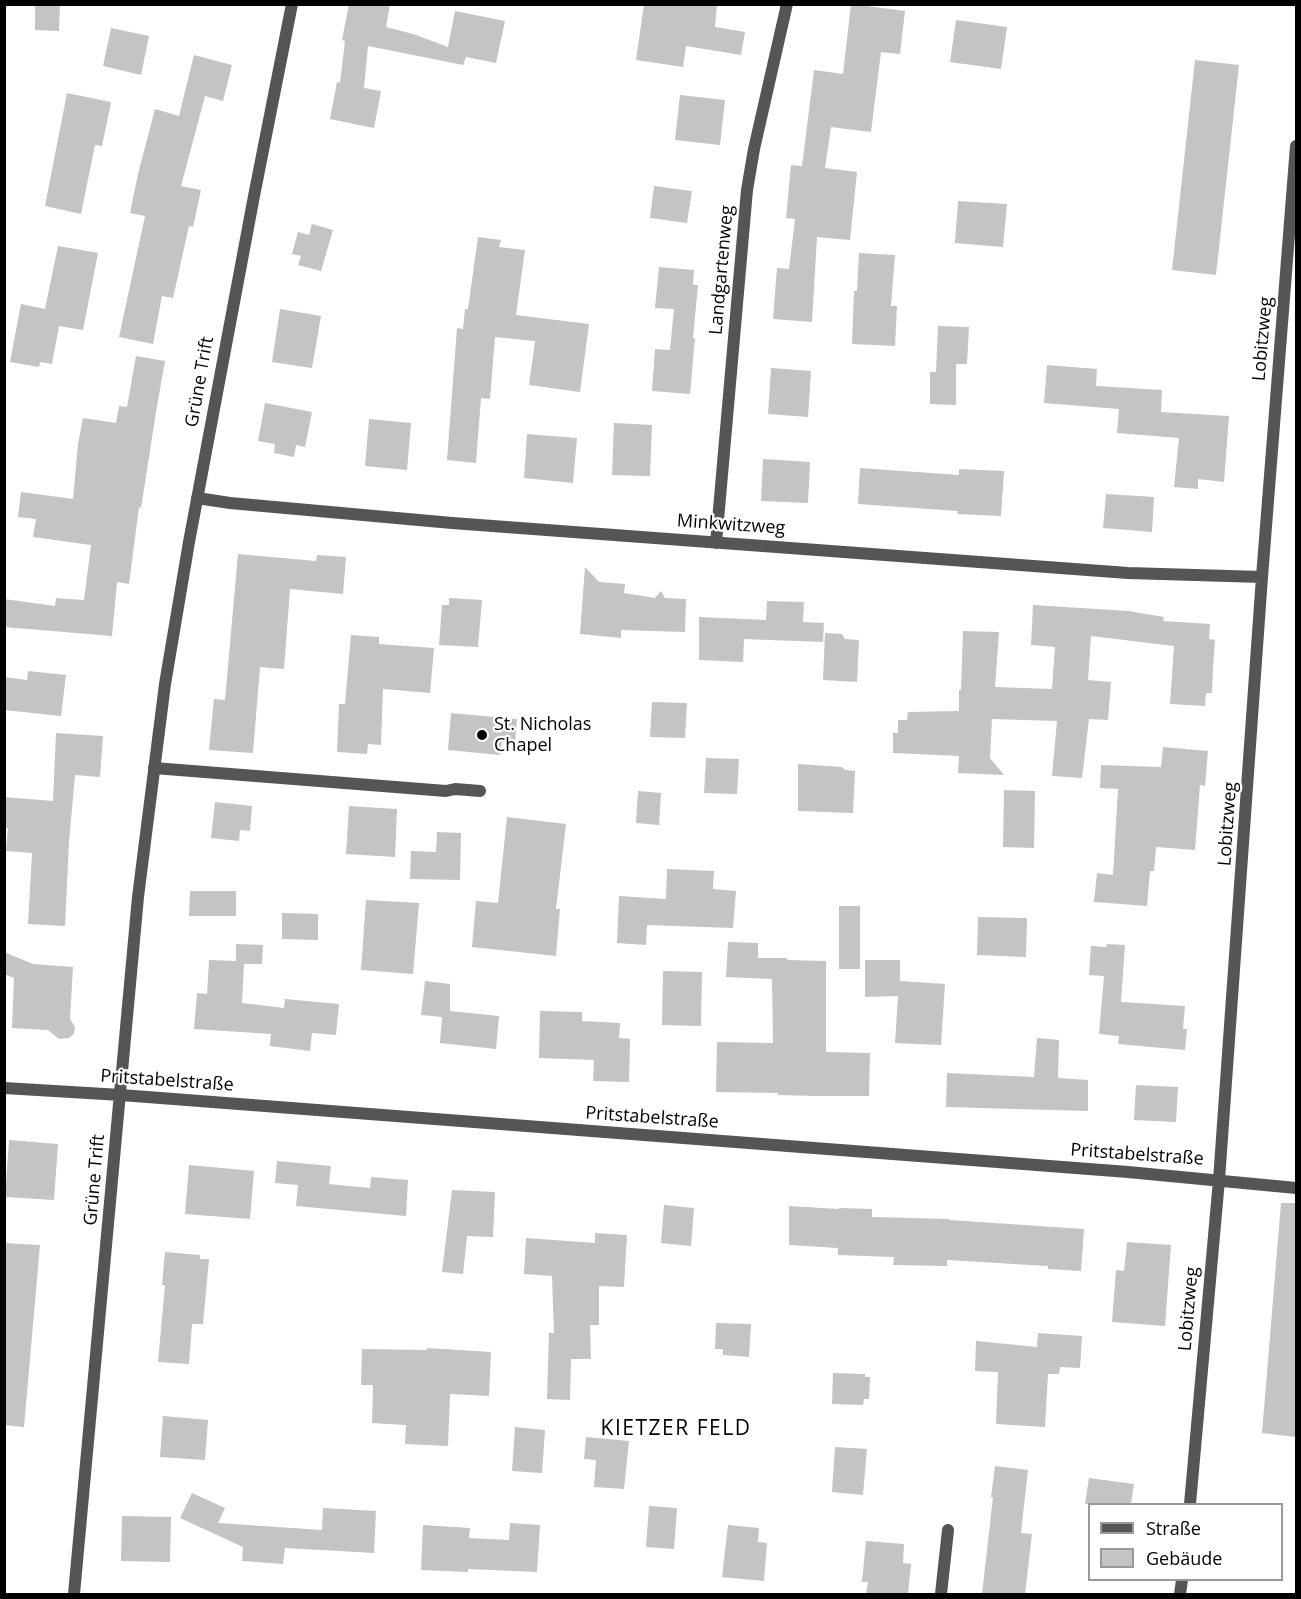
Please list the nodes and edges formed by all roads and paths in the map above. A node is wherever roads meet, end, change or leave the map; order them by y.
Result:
1 (292, 4) edge
2 (787, 4) edge
3 (1296, 146) edge
4 (198, 498) junction
5 (716, 543) junction
6 (1263, 577) junction
7 (154, 768) junction
8 (480, 791) dead end
9 (4, 1088) edge
10 (121, 1095) junction
11 (1219, 1179) junction
12 (1296, 1188) edge
13 (1190, 1503) edge
14 (948, 1530) dead end
15 (74, 1594) edge
16 (941, 1594) edge

1 - 4 street, Grüne Trift
2 - 5 street, Landgartenweg
3 - 6 street, Lobitzweg
4 - 5 street, Minkwitzweg
4 - 7 street, Grüne Trift
5 - 6 street, Minkwitzweg
6 - 11 street, Lobitzweg
7 - 8 street
7 - 10 street, Grüne Trift
9 - 10 street, Pritstabelstraße
10 - 11 street, Pritstabelstraße
10 - 15 street, Grüne Trift
11 - 12 street, Pritstabelstraße
11 - 13 street, Lobitzweg
14 - 16 street

